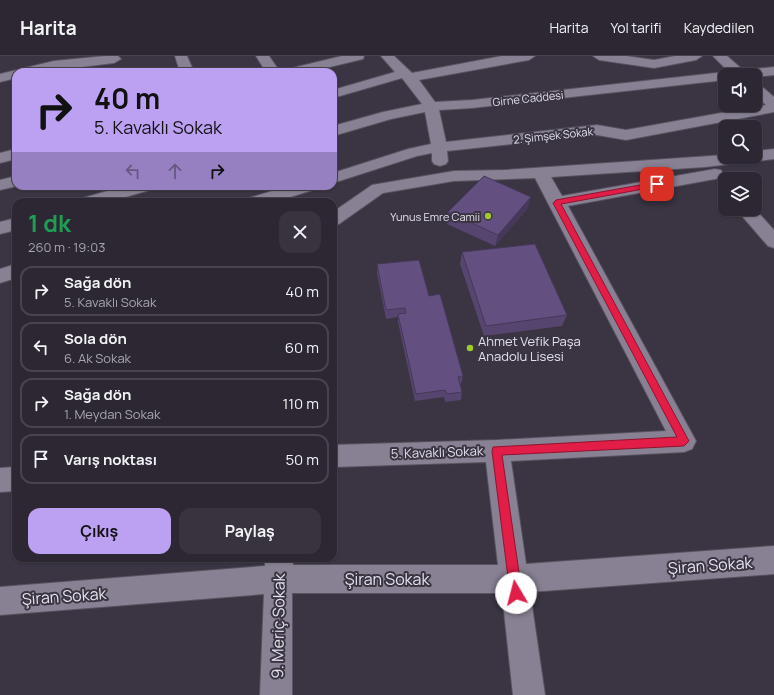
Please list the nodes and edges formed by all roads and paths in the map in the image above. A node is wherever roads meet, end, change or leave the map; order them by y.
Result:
1 (29, 56) edge
2 (181, 56) edge
3 (262, 56) edge
4 (358, 56) edge
5 (387, 56) edge
6 (466, 56) edge
7 (529, 56) edge
8 (599, 56) edge
9 (696, 56) edge
10 (719, 56) edge
11 (112, 57) edge
12 (506, 57) edge
13 (333, 59) edge
14 (478, 64) junction
15 (28, 68) edge
16 (41, 68) edge
17 (120, 68) edge
18 (186, 68) edge
19 (270, 68) edge
20 (305, 68) edge
21 (732, 68) edge
22 (774, 71) edge
23 (762, 72) edge
24 (12, 75) edge
25 (408, 76) junction
26 (718, 77) edge
27 (0, 78) edge
28 (337, 93) edge
29 (762, 95) edge
30 (431, 106) junction
31 (774, 106) edge
32 (337, 130) edge
33 (440, 147) junction
34 (774, 154) edge
35 (12, 155) edge
36 (762, 155) edge
37 (0, 158) edge
38 (734, 164) edge
39 (542, 173) junction
40 (715, 174) edge
41 (454, 176) junction
42 (337, 177) edge
43 (12, 182) edge
44 (0, 185) edge
45 (128, 190) edge
46 (294, 190) edge
47 (108, 195) edge
48 (268, 198) edge
49 (556, 203) junction
50 (751, 216) edge
51 (337, 217) edge
52 (12, 225) edge
53 (0, 228) edge
54 (774, 242) edge
55 (12, 272) edge
56 (0, 276) edge
57 (497, 451) junction
58 (337, 456) edge
59 (12, 479) edge
60 (0, 480) edge
61 (774, 560) edge
62 (279, 569) edge
63 (514, 578) junction
64 (0, 601) edge
65 (276, 695) edge
66 (529, 695) edge

1 - 15 street
2 - 18 street
3 - 19 street
4 - 13 street
5 - 25 street
6 - 14 street
7 - 12 street
8 - 9 street
10 - 21 street
11 - 16 street
11 - 17 street
12 - 14 street
13 - 20 street
14 - 25 street
22 - 23 street
24 - 27 street
25 - 28 street
25 - 30 street
26 - 30 street, Girne Caddesi
29 - 31 street
30 - 32 street, Girne Caddesi
30 - 33 street
31 - 33 street, 2. Şimşek Sokak
33 - 41 street
33 - 42 street, 2. Şimşek Sokak
34 - 36 street
35 - 37 street
38 - 40 street
39 - 40 street
39 - 41 street
39 - 49 street
40 - 49 street
41 - 51 street
43 - 44 street
45 - 47 street
46 - 48 street
49 - 57 street, 5. Kavaklı Sokak
50 - 54 street
52 - 53 street
55 - 56 street
57 - 58 street, 5. Kavaklı Sokak
57 - 63 street
59 - 60 street
61 - 63 street, Şiran Sokak
62 - 63 street, Şiran Sokak
62 - 64 street, Şiran Sokak
62 - 65 street, 9. Meriç Sokak
63 - 66 street

